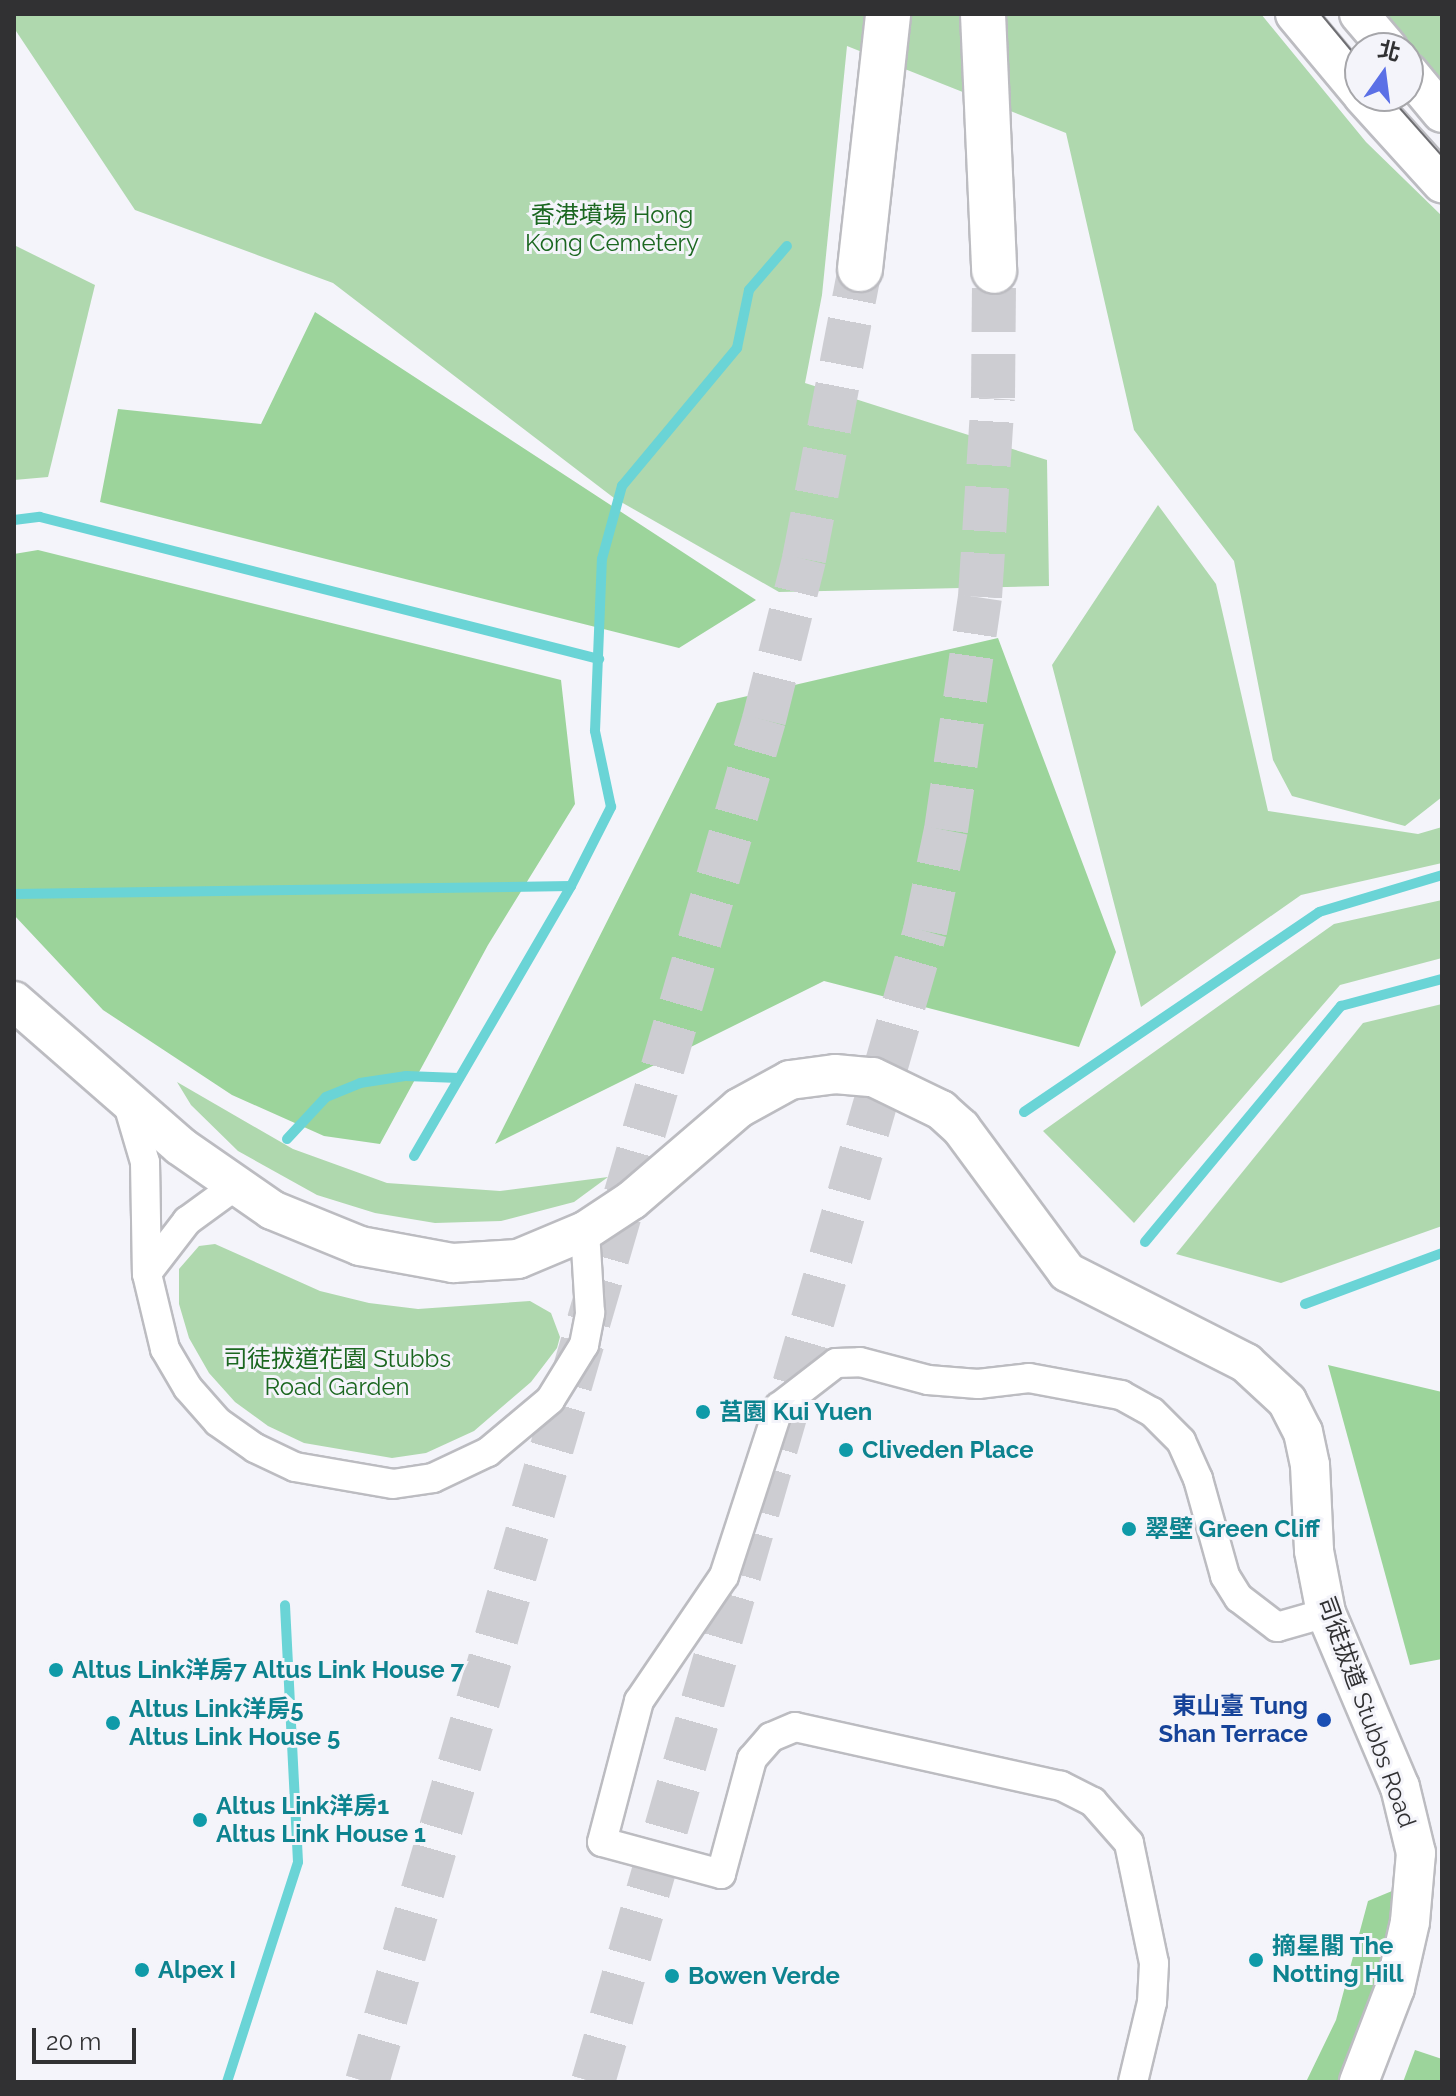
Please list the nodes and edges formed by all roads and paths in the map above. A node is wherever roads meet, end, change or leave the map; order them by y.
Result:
1 (888, 14) edge
2 (983, 14) edge
3 (1295, 14) edge
4 (1359, 14) edge
5 (1374, 32) edge
6 (1344, 73) edge
7 (1424, 91) edge
8 (1378, 112) edge
9 (1442, 113) edge
10 (1442, 183) edge
11 (860, 269) tunnel mouth
12 (994, 271) tunnel mouth
13 (14, 1001) edge
14 (126, 1099) junction
15 (235, 1186) junction
16 (585, 1231) junction
17 (147, 1274) junction
18 (1326, 1613) junction
19 (1133, 2082) edge
20 (1359, 2082) edge

1 - 11 highway
2 - 12 highway
3 - 6 main road
4 - 5 main road
7 - 9 main road
8 - 10 main road
13 - 14 main road, 司徒拔道 Stubbs Road
14 - 15 main road, 司徒拔道 Stubbs Road
14 - 17 street
15 - 16 main road, 司徒拔道 Stubbs Road
15 - 17 street
16 - 17 street
16 - 18 main road, 司徒拔道 Stubbs Road
18 - 19 street
18 - 20 main road, 司徒拔道 Stubbs Road

